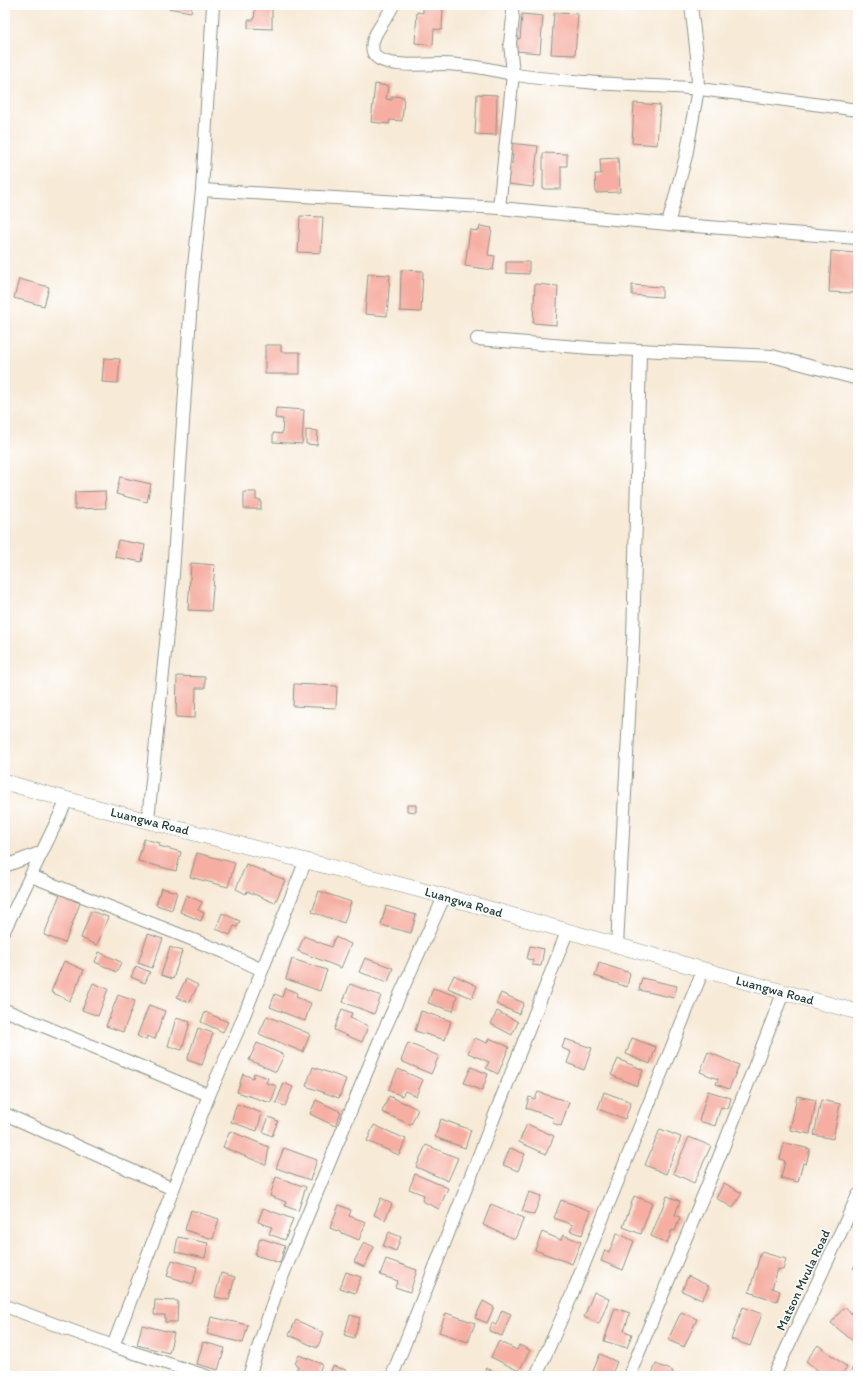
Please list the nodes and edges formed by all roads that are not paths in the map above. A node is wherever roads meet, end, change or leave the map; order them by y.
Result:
1 (213, 5) edge
2 (393, 5) edge
3 (511, 5) edge
4 (691, 5) edge
5 (513, 74) junction
6 (698, 89) junction
7 (858, 110) edge
8 (202, 190) junction
9 (499, 208) junction
10 (668, 224) junction
11 (858, 238) edge
12 (477, 339) dead end
13 (640, 350) junction
14 (858, 379) edge
15 (5, 782) edge
16 (67, 800) junction
17 (148, 820) junction
18 (42, 852) junction
19 (306, 860) junction
20 (5, 866) edge
21 (31, 876) junction
22 (444, 896) junction
23 (5, 929) edge
24 (567, 932) junction
25 (617, 946) junction
26 (262, 970) junction
27 (703, 970) junction
28 (783, 993) junction
29 (5, 1010) edge
30 (858, 1012) edge
31 (209, 1095) junction
32 (5, 1114) edge
33 (174, 1188) junction
34 (858, 1195) edge
35 (5, 1306) edge
36 (113, 1346) junction
37 (858, 1372) edge
38 (777, 1375) edge
39 (206, 1376) edge
40 (248, 1376) edge
41 (392, 1376) edge
42 (536, 1376) edge
43 (629, 1376) edge
44 (855, 1376) edge

1 - 8 street
2 - 5 street
3 - 5 street
4 - 6 street
5 - 6 street
5 - 9 street
6 - 7 street
6 - 10 street
8 - 9 street
8 - 17 street
9 - 10 street
10 - 11 street
12 - 13 street
13 - 14 street
13 - 25 street
15 - 16 street, Luangwa Road
16 - 17 street, Luangwa Road
16 - 18 street
17 - 19 street, Luangwa Road
18 - 20 street
18 - 21 street
19 - 22 street, Luangwa Road
19 - 26 street
21 - 23 street
21 - 26 street
22 - 24 street, Luangwa Road
22 - 40 street
24 - 25 street, Luangwa Road
24 - 41 street
25 - 27 street, Luangwa Road
26 - 31 street
27 - 28 street, Luangwa Road
27 - 42 street
28 - 30 street, Luangwa Road
28 - 43 street
29 - 31 street
31 - 33 street
32 - 33 street
33 - 36 street
34 - 38 street, Matson Mvula Road
35 - 36 street
36 - 39 street
37 - 44 street

